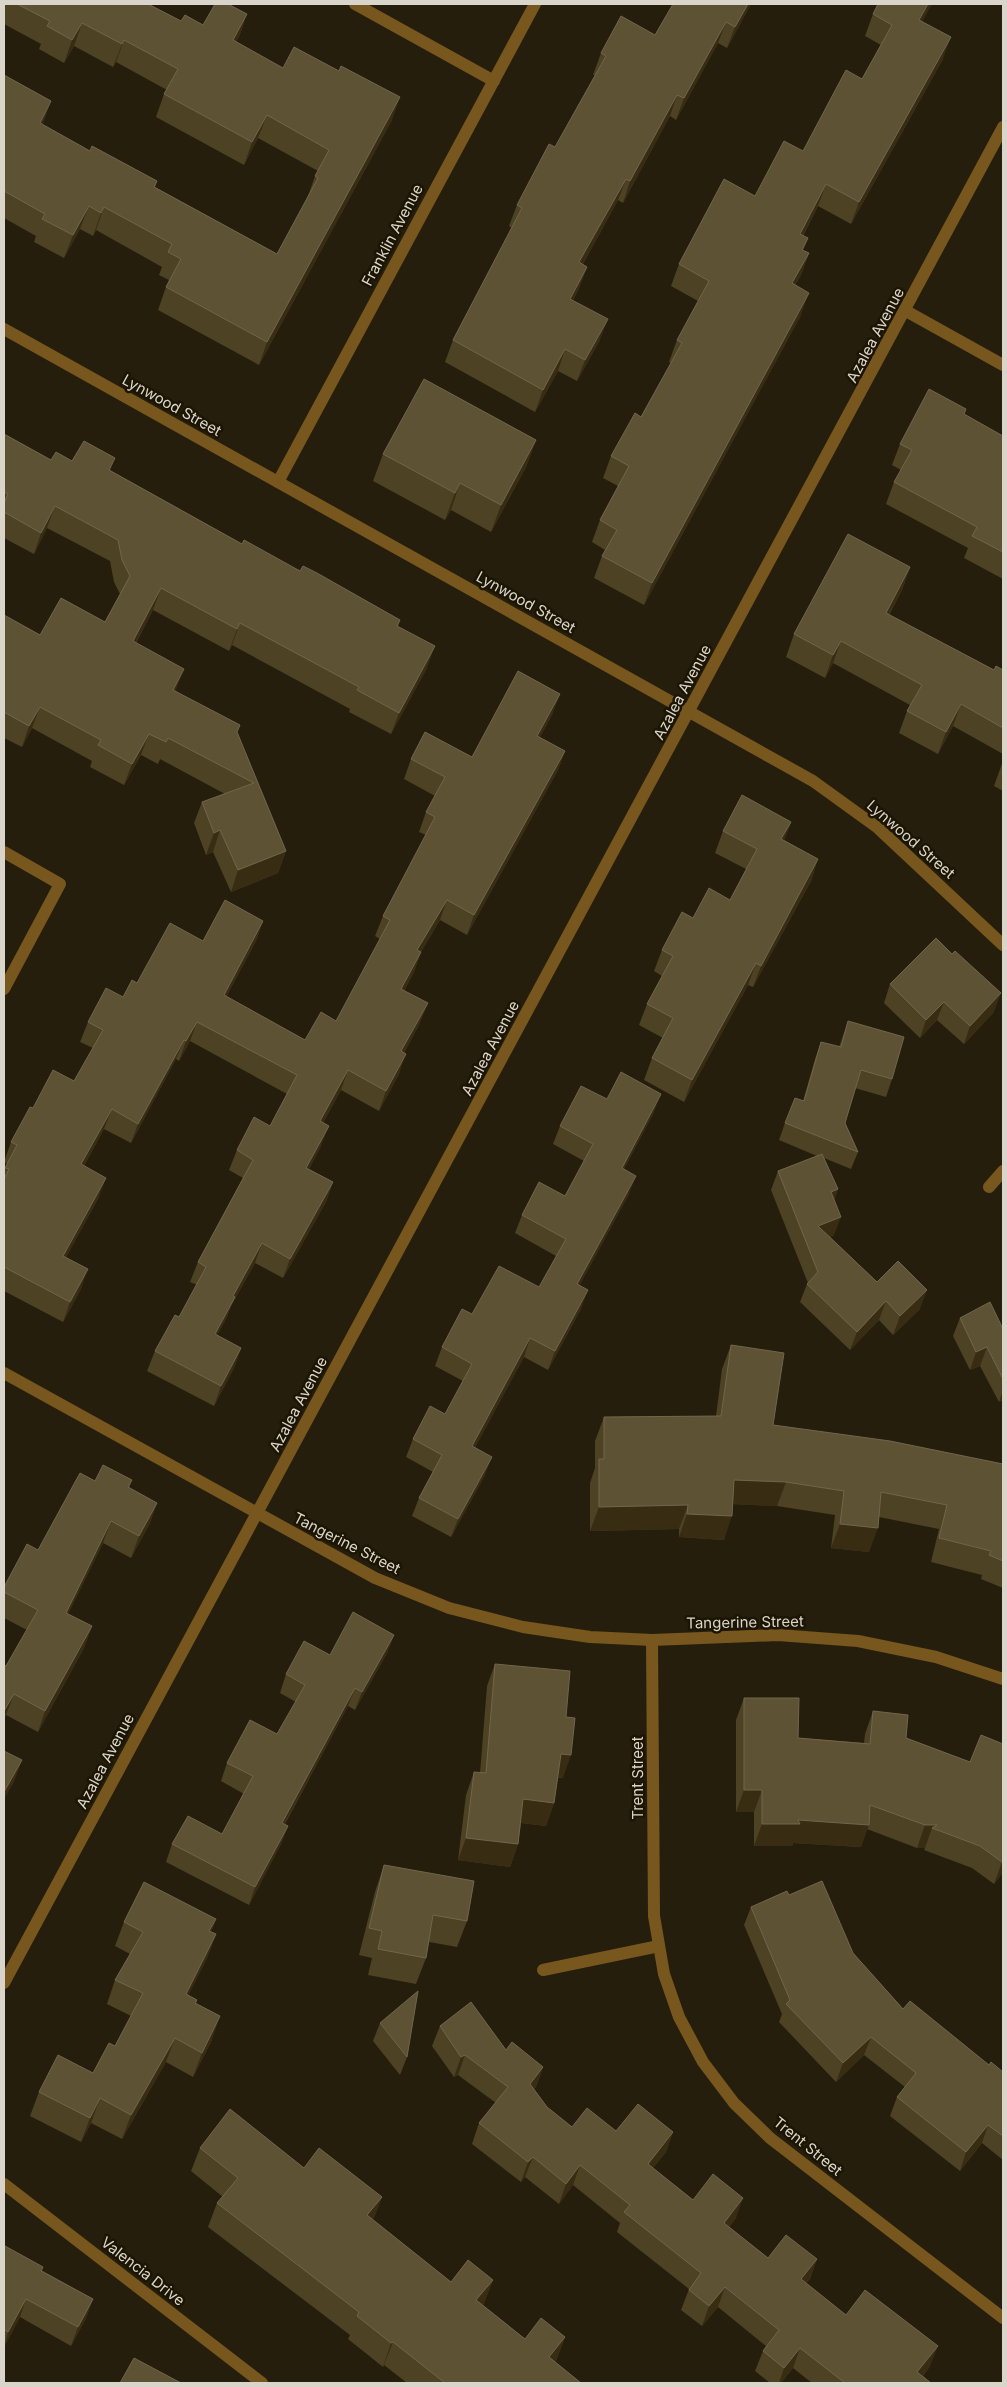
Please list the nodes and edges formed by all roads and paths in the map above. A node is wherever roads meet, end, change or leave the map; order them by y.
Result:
1 (356, 4) edge
2 (535, 4) edge
3 (494, 81) junction
4 (1003, 128) edge
5 (906, 311) junction
6 (4, 329) edge
7 (1003, 365) edge
8 (278, 482) junction
9 (690, 712) junction
10 (4, 852) edge
11 (1003, 945) edge
12 (4, 989) edge
13 (1003, 1172) edge
14 (989, 1187) dead end
15 (4, 1373) edge
16 (257, 1514) junction
17 (652, 1640) junction
18 (1003, 1679) edge
19 (659, 1946) junction
20 (543, 1970) dead end
21 (4, 1983) edge
22 (4, 2184) edge
23 (1003, 2318) edge
24 (262, 2383) edge

1 - 3 street
2 - 3 street, Franklin Avenue
3 - 8 street, Franklin Avenue
4 - 5 street, Azalea Avenue
5 - 7 street
5 - 9 street, Azalea Avenue
6 - 8 street, Lynwood Street
8 - 9 street, Lynwood Street
9 - 11 street, Lynwood Street
9 - 16 street, Azalea Avenue
10 - 12 street
13 - 14 street
15 - 16 street, Tangerine Street
16 - 17 street, Tangerine Street
16 - 21 street, Azalea Avenue
17 - 18 street, Tangerine Street
17 - 19 street, Trent Street
19 - 20 street
19 - 23 street, Trent Street
22 - 24 street, Valencia Drive

